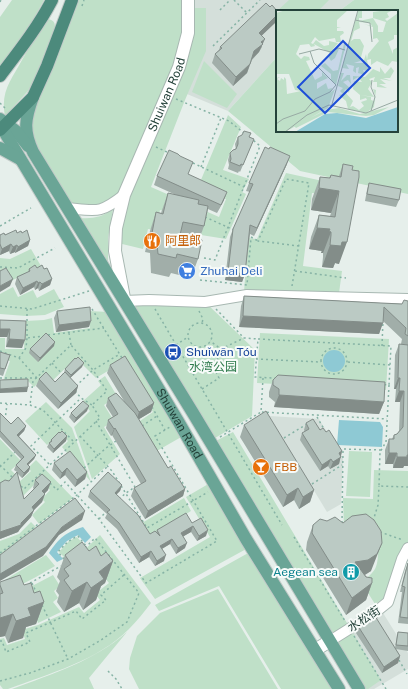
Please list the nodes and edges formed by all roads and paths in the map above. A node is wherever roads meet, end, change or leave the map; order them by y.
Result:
1 (52, 0) edge
2 (84, 0) edge
3 (188, 0) edge
4 (230, 0) edge
5 (234, 0) edge
6 (260, 0) edge
7 (77, 3) edge
8 (220, 10) dead end
9 (247, 13) junction
10 (44, 16) junction
11 (62, 28) junction
12 (213, 46) dead end
13 (0, 76) edge
14 (167, 95) junction
15 (33, 97) junction
16 (221, 118) junction
17 (2, 124) edge
18 (146, 142) junction
19 (0, 148) edge
20 (33, 152) junction
21 (174, 155) edge
22 (20, 159) junction
23 (187, 161) edge
24 (201, 167) junction
25 (244, 187) junction
26 (124, 195) junction
27 (31, 208) dead end
28 (68, 208) junction
29 (199, 215) edge
30 (0, 226) edge
31 (228, 228) junction
32 (239, 233) edge
33 (245, 235) edge
34 (251, 238) junction
35 (258, 241) junction
36 (299, 246) junction
37 (56, 248) dead end
38 (204, 258) dead end
39 (0, 266) edge
40 (295, 271) junction
41 (346, 278) dead end
42 (200, 280) dead end
43 (98, 288) junction
44 (291, 296) junction
45 (383, 298) junction
46 (408, 299) edge
47 (149, 300) junction
48 (124, 301) junction
49 (207, 301) junction
50 (0, 306) edge
51 (27, 309) junction
52 (92, 309) edge
53 (104, 328) junction
54 (69, 333) junction
55 (188, 337) junction
56 (27, 338) junction
57 (244, 338) junction
58 (258, 339) junction
59 (210, 341) junction
60 (334, 343) junction
61 (71, 345) junction
62 (176, 345) junction
63 (382, 346) junction
64 (334, 348) junction
65 (221, 349) junction
66 (0, 351) edge
67 (120, 354) junction
68 (19, 358) junction
69 (256, 359) junction
70 (123, 360) edge
71 (320, 362) junction
72 (347, 362) junction
73 (52, 363) junction
74 (390, 365) junction
75 (93, 370) junction
76 (0, 378) edge
77 (36, 378) junction
78 (65, 378) edge
79 (263, 378) junction
80 (389, 385) junction
81 (202, 389) junction
82 (81, 398) junction
83 (0, 403) edge
84 (7, 404) junction
85 (150, 404) edge
86 (30, 405) junction
87 (92, 405) junction
88 (262, 412) junction
89 (320, 415) junction
90 (157, 416) junction
91 (387, 419) junction
92 (96, 421) junction
93 (178, 421) junction
94 (55, 422) junction
95 (310, 422) edge
96 (4, 425) edge
97 (137, 429) edge
98 (324, 429) edge
99 (165, 430) junction
100 (228, 432) junction
101 (80, 436) junction
102 (284, 438) edge
103 (116, 441) dead end
104 (74, 442) junction
105 (210, 443) junction
106 (110, 445) junction
107 (26, 446) edge
108 (31, 446) junction
109 (65, 450) junction
110 (381, 450) junction
111 (16, 451) edge
112 (339, 452) edge
113 (70, 454) edge
114 (98, 455) junction
115 (343, 458) junction
116 (50, 464) junction
117 (173, 465) junction
118 (342, 465) junction
119 (0, 466) edge
120 (108, 466) junction
121 (84, 469) edge
122 (166, 469) edge
123 (46, 478) edge
124 (15, 480) edge
125 (19, 484) edge
126 (312, 484) edge
127 (379, 486) junction
128 (216, 487) junction
129 (408, 487) edge
130 (126, 493) junction
131 (77, 495) junction
132 (194, 500) junction
133 (115, 503) edge
134 (110, 509) edge
135 (99, 519) junction
136 (373, 523) edge
137 (342, 524) edge
138 (282, 525) dead end
139 (378, 532) edge
140 (294, 537) dead end
141 (408, 542) edge
142 (86, 546) junction
143 (408, 548) edge
144 (82, 551) edge
145 (0, 553) edge
146 (67, 562) edge
147 (63, 565) dead end
148 (125, 574) junction
149 (32, 582) junction
150 (25, 586) edge
151 (38, 596) edge
152 (42, 603) edge
153 (51, 623) junction
154 (350, 629) junction
155 (330, 641) junction
156 (0, 642) edge
157 (315, 650) junction
158 (68, 659) junction
159 (399, 660) edge
160 (108, 670) dead end
161 (407, 674) dead end
162 (0, 681) edge
163 (122, 689) edge
164 (339, 689) edge
165 (359, 689) edge
166 (386, 689) edge

1 - 10 highway
2 - 7 path
3 - 14 street, Shuiwan Road
4 - 8 path
5 - 9 path
6 - 9 path
7 - 11 highway
9 - 12 path
10 - 11 highway
10 - 13 highway
11 - 15 highway
14 - 16 path
14 - 18 street, Shuiwan Road
15 - 17 highway
15 - 20 main road, Shuiwan Road
16 - 24 path
16 - 25 path
17 - 20 main road
17 - 22 main road, Shuiwan Road
18 - 21 path
18 - 26 street, Shuiwan Road
19 - 22 main road
20 - 28 main road, Shuiwan Road
22 - 43 main road, Shuiwan Road
23 - 24 path
24 - 25 path
25 - 31 path
26 - 28 street
26 - 48 street, Shuiwan Road
27 - 30 path
28 - 48 main road, Shuiwan Road
29 - 31 path
31 - 32 path
31 - 38 path
33 - 34 path
34 - 35 path
34 - 42 path
35 - 36 path
35 - 36 path
36 - 40 path
37 - 39 path
40 - 41 path
40 - 44 path
43 - 51 path
43 - 93 main road, Shuiwan Road
44 - 45 street
44 - 49 street
45 - 46 street
45 - 63 path
47 - 48 street
47 - 49 street
47 - 62 path
48 - 105 main road, Shuiwan Road
49 - 57 path
50 - 51 path
51 - 56 path
52 - 53 path
53 - 54 path
53 - 67 path
54 - 56 path
54 - 61 path
55 - 59 path
55 - 59 path
55 - 62 path
56 - 68 path
57 - 58 path
57 - 65 path
58 - 60 path
58 - 69 path
59 - 65 path
60 - 63 path
60 - 64 path
61 - 73 path
61 - 75 path
62 - 81 path
63 - 74 path
64 - 71 path
64 - 72 path
65 - 81 path
66 - 68 path
67 - 70 path
67 - 75 path
68 - 77 path
69 - 71 path
69 - 79 path
71 - 72 path
72 - 74 path
73 - 77 path
73 - 78 path
74 - 80 path
75 - 82 path
75 - 87 path
76 - 77 path
77 - 86 path
79 - 80 path
79 - 88 path
80 - 91 path
81 - 100 path
82 - 87 path
82 - 94 path
83 - 84 path
84 - 86 path
84 - 96 path
85 - 90 path
86 - 94 path
87 - 92 path
88 - 89 path
88 - 100 path
89 - 91 path
89 - 98 path
90 - 97 path
90 - 99 path
91 - 110 path
92 - 101 path
92 - 106 path
93 - 99 path
93 - 128 main road, Shuiwan Road
94 - 104 path
94 - 108 path
95 - 102 path
99 - 117 path
100 - 105 path
100 - 138 path
101 - 104 path
101 - 114 path
103 - 106 path
104 - 109 path
105 - 155 main road, Shuiwan Road
106 - 114 path
106 - 130 path
107 - 108 path
108 - 116 path
109 - 113 path
109 - 116 path
110 - 115 path
110 - 127 path
111 - 119 path
112 - 115 path
114 - 120 path
114 - 121 path
115 - 118 path
116 - 125 path
117 - 122 path
117 - 132 path
118 - 126 path
118 - 137 path
119 - 124 path
120 - 130 path
120 - 131 path
123 - 131 path
127 - 129 path
127 - 136 path
128 - 132 path
128 - 157 main road, Shuiwan Road
130 - 132 path
130 - 133 path
131 - 135 path
131 - 145 path
132 - 135 path
134 - 135 path
139 - 141 path
140 - 154 path
142 - 144 path
142 - 146 path
142 - 148 path
143 - 154 street, 水松街
147 - 149 path
148 - 153 path
148 - 158 path
149 - 150 path
149 - 151 path
152 - 153 path
153 - 156 path
153 - 158 path
154 - 155 street, 水松街
154 - 166 path
155 - 157 street
155 - 165 main road, Shuiwan Road
157 - 164 main road, Shuiwan Road
158 - 162 path
159 - 161 path
160 - 163 path

